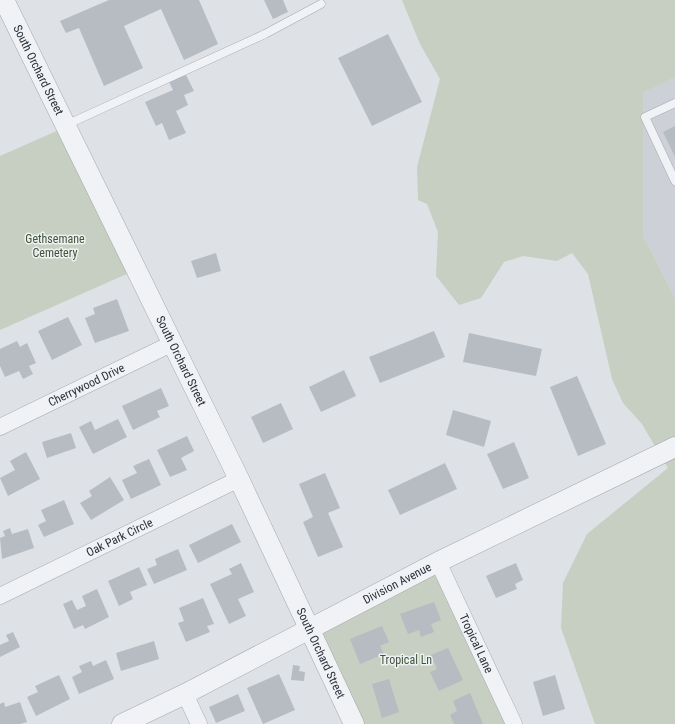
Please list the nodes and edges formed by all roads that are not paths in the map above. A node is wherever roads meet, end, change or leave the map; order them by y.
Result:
1 (4, 0) edge
2 (321, 4) dead end
3 (675, 103) edge
4 (66, 124) junction
5 (675, 181) edge
6 (173, 343) junction
7 (0, 427) edge
8 (675, 447) edge
9 (239, 479) junction
10 (438, 562) junction
11 (0, 596) edge
12 (309, 628) junction
13 (185, 694) junction
14 (122, 724) edge
15 (199, 724) edge
16 (354, 724) edge
17 (514, 724) edge

1 - 4 street, South Orchard Street
2 - 4 lane
3 - 5 lane
4 - 6 street, South Orchard Street
6 - 7 street, Cherrywood Drive
6 - 9 street, South Orchard Street
8 - 10 street, Division Avenue
9 - 11 street, Oak Park Circle
9 - 12 street, South Orchard Street
10 - 12 street, Division Avenue
10 - 17 street, Tropical Lane
12 - 13 street, Division Avenue
12 - 16 street, South Orchard Street
13 - 14 street, Division Avenue
13 - 15 street

